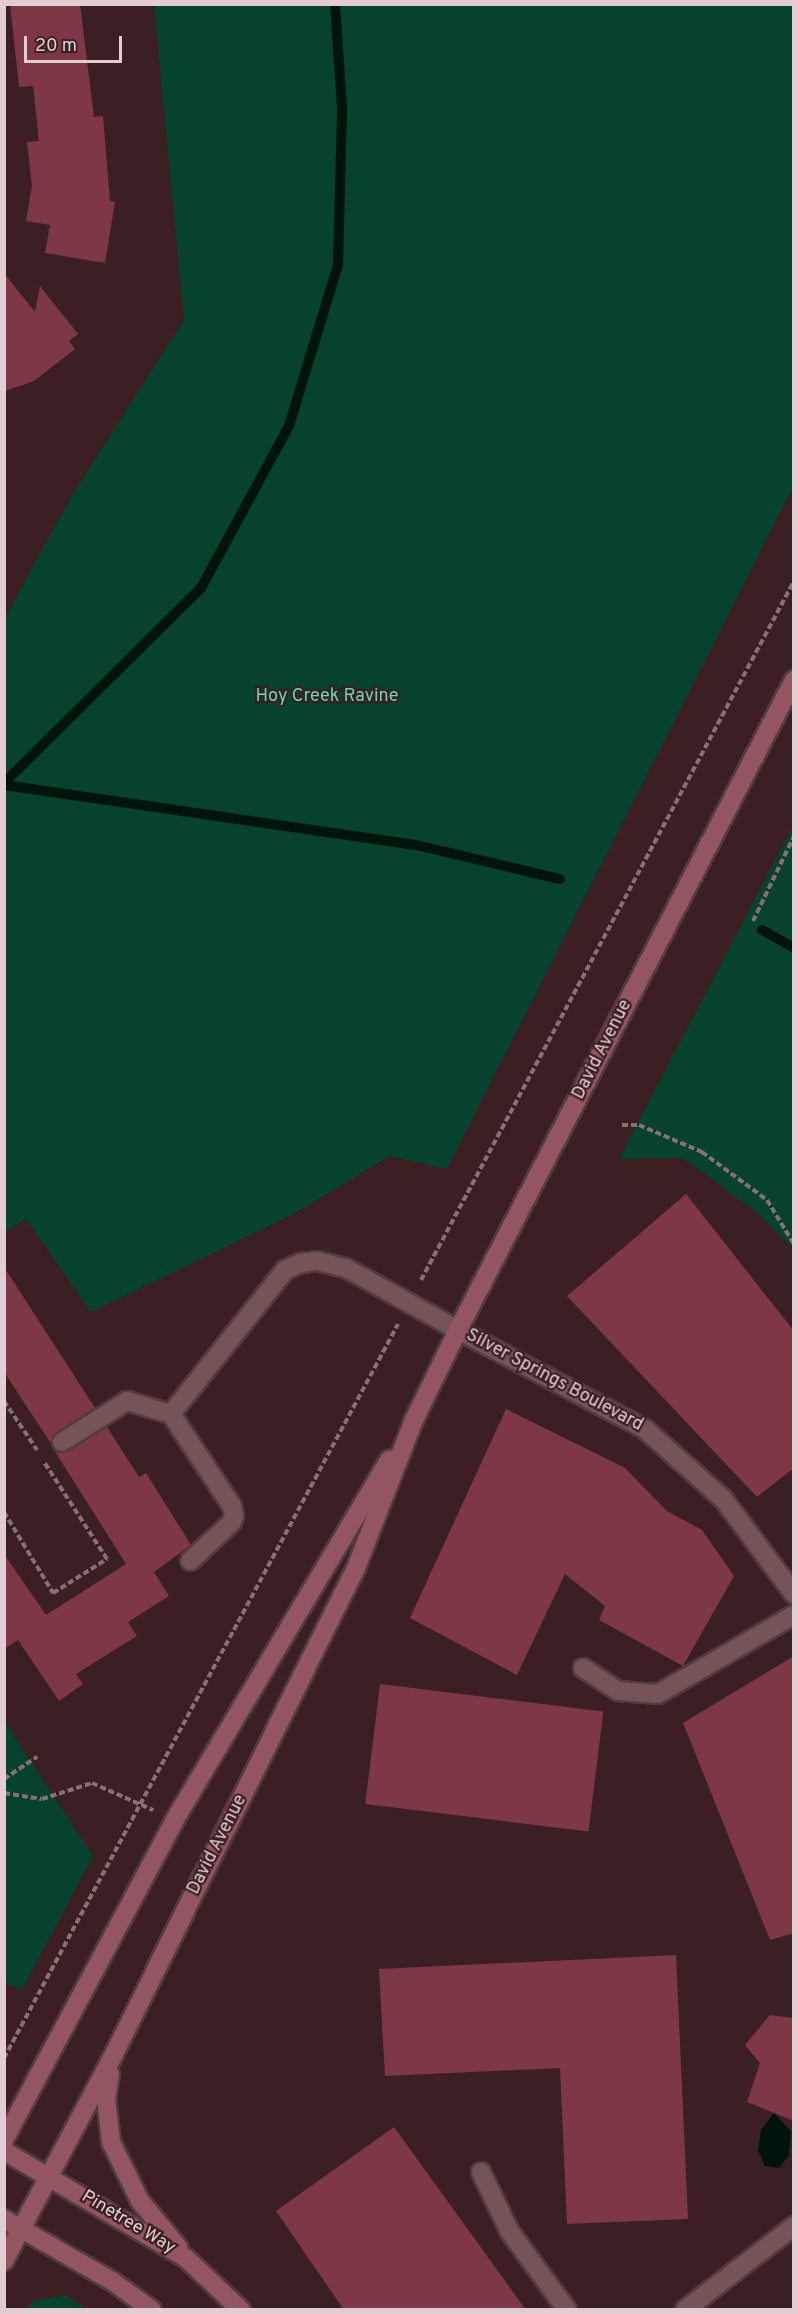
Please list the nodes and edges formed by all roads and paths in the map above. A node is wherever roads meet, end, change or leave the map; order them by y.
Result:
1 (794, 680) edge
2 (794, 836) edge
3 (753, 921) dead end
4 (622, 1125) dead end
5 (794, 1244) edge
6 (458, 1330) junction
7 (4, 1401) edge
8 (171, 1414) junction
9 (414, 1420) junction
10 (62, 1443) dead end
11 (4, 1512) edge
12 (190, 1561) dead end
13 (794, 1594) edge
14 (794, 1615) edge
15 (583, 1668) dead end
16 (37, 1757) dead end
17 (4, 1779) edge
18 (4, 1793) edge
19 (175, 1821) junction
20 (114, 2054) junction
21 (4, 2140) edge
22 (4, 2151) edge
23 (481, 2172) dead end
24 (51, 2176) junction
25 (4, 2220) edge
26 (794, 2226) edge
27 (23, 2229) junction
28 (187, 2259) junction
29 (4, 2261) edge
30 (152, 2310) edge
31 (241, 2310) edge
32 (567, 2310) edge
33 (685, 2310) edge

1 - 6 main road, David Avenue
2 - 3 path
4 - 5 path
6 - 8 street, Silver Springs Boulevard
6 - 9 main road, David Avenue
6 - 13 street, Silver Springs Boulevard
7 - 11 path
8 - 10 street
8 - 12 street
9 - 19 main road, David Avenue
9 - 20 main road, David Avenue
14 - 15 street
16 - 17 path
18 - 19 path
19 - 21 main road, David Avenue
20 - 24 main road, David Avenue
20 - 28 main road
22 - 24 main road, Pinetree Way
23 - 32 street
24 - 27 main road, David Avenue
24 - 28 main road, Pinetree Way
25 - 27 main road
26 - 33 street
27 - 29 main road, David Avenue
27 - 30 main road
28 - 31 main road, Pinetree Way

